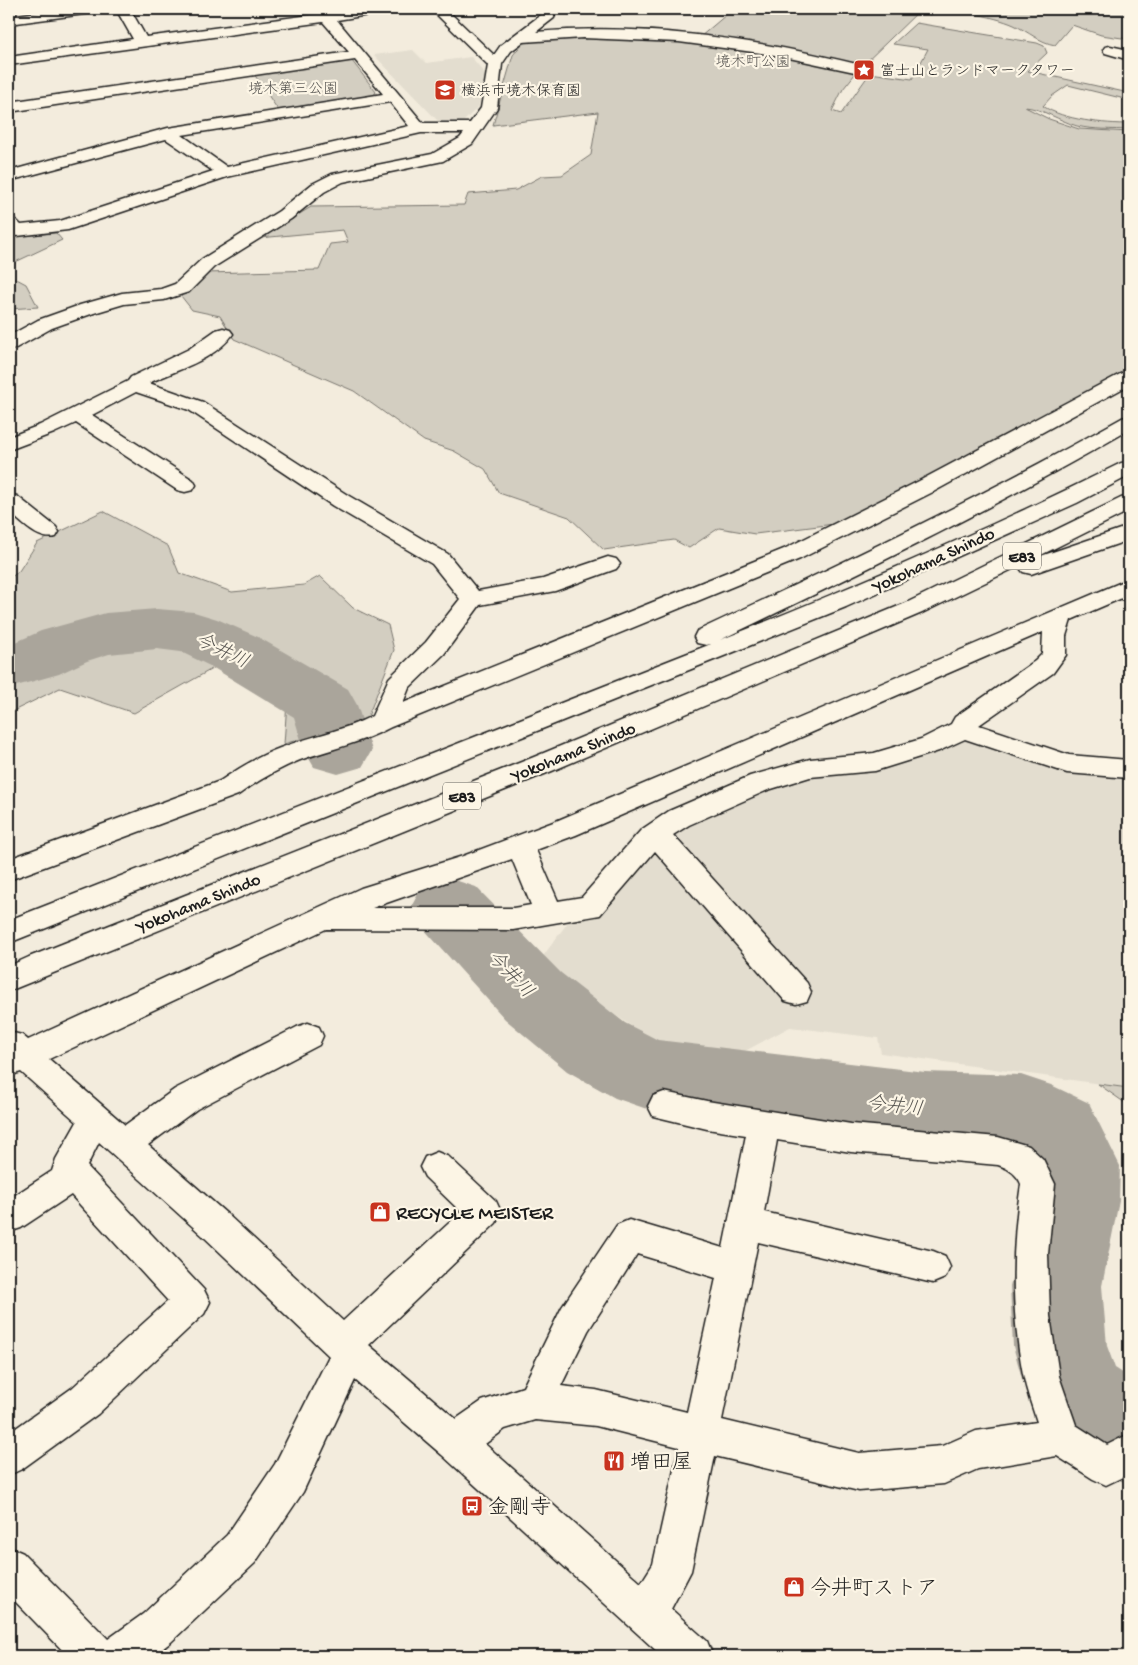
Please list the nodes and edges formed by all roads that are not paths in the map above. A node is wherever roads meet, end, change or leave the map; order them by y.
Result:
1 (92, 9) edge
2 (123, 9) edge
3 (381, 9) edge
4 (438, 9) edge
5 (549, 9) edge
6 (327, 17) junction
7 (9, 20) edge
8 (518, 38) junction
9 (142, 42) junction
10 (1110, 50) dead end
11 (360, 55) junction
12 (1129, 56) edge
13 (9, 61) edge
14 (495, 64) junction
15 (864, 70) dead end
16 (365, 88) dead end
17 (389, 91) junction
18 (9, 107) edge
19 (419, 128) junction
20 (474, 128) junction
21 (168, 133) junction
22 (223, 173) junction
23 (9, 176) edge
24 (9, 223) edge
25 (223, 334) dead end
26 (9, 344) edge
27 (1129, 377) edge
28 (135, 385) junction
29 (77, 414) junction
30 (1129, 422) edge
31 (9, 444) edge
32 (1129, 468) edge
33 (185, 485) dead end
34 (9, 501) edge
35 (1129, 502) edge
36 (48, 532) dead end
37 (1129, 533) edge
38 (608, 564) dead end
39 (1129, 586) edge
40 (472, 599) junction
41 (914, 608) junction
42 (1060, 617) junction
43 (375, 725) junction
44 (964, 729) junction
45 (468, 751) junction
46 (1129, 769) edge
47 (656, 834) junction
48 (520, 845) junction
49 (9, 870) edge
50 (379, 908) junction
51 (549, 914) junction
52 (9, 932) edge
53 (9, 979) edge
54 (796, 992) dead end
55 (308, 1036) dead end
56 (14, 1053) edge
57 (664, 1106) dead end
58 (95, 1119) junction
59 (764, 1124) junction
60 (124, 1144) junction
61 (436, 1167) dead end
62 (74, 1175) junction
63 (9, 1217) edge
64 (745, 1223) junction
65 (933, 1266) dead end
66 (736, 1268) junction
67 (347, 1349) junction
68 (535, 1402) junction
69 (701, 1432) junction
70 (1061, 1437) junction
71 (455, 1442) junction
72 (9, 1456) edge
73 (1124, 1456) edge
74 (9, 1567) edge
75 (646, 1612) junction
76 (96, 1656) edge
77 (120, 1656) edge
78 (692, 1656) edge

1 - 7 main road
2 - 9 main road
3 - 6 main road
4 - 14 main road
5 - 8 main road
6 - 9 main road
6 - 11 main road
8 - 14 main road
8 - 15 main road
9 - 13 main road
10 - 12 main road
11 - 17 main road
11 - 18 main road
14 - 20 main road
16 - 17 main road
17 - 19 main road
17 - 21 main road
19 - 20 main road
19 - 22 main road
20 - 26 main road
21 - 22 main road
21 - 23 main road
22 - 24 main road
25 - 28 main road
27 - 43 main road
28 - 29 main road
28 - 40 main road
29 - 31 main road
29 - 33 main road
30 - 45 main road
32 - 45 main road, Yokohama Shindo / E83
34 - 36 main road
35 - 41 main road, Yokohama Shindo / E83
37 - 41 main road
38 - 40 main road
39 - 42 main road
40 - 43 main road
41 - 53 main road, Yokohama Shindo / E83
42 - 44 main road
42 - 48 main road
43 - 49 main road
44 - 46 main road
44 - 47 main road
45 - 52 main road, Yokohama Shindo / E83
47 - 51 main road
47 - 54 main road
48 - 50 main road
48 - 51 main road
50 - 51 main road
50 - 56 main road
55 - 60 main road
56 - 58 main road
57 - 59 main road
58 - 60 main road
58 - 62 main road
59 - 64 main road
59 - 70 main road
60 - 67 main road
61 - 67 main road
62 - 63 main road
62 - 72 main road
64 - 65 main road
64 - 66 main road
66 - 68 main road
66 - 69 main road
67 - 71 main road
67 - 77 main road
68 - 69 main road
68 - 71 main road
69 - 70 main road
69 - 75 main road
70 - 73 main road
71 - 75 main road
74 - 76 main road
75 - 78 main road

